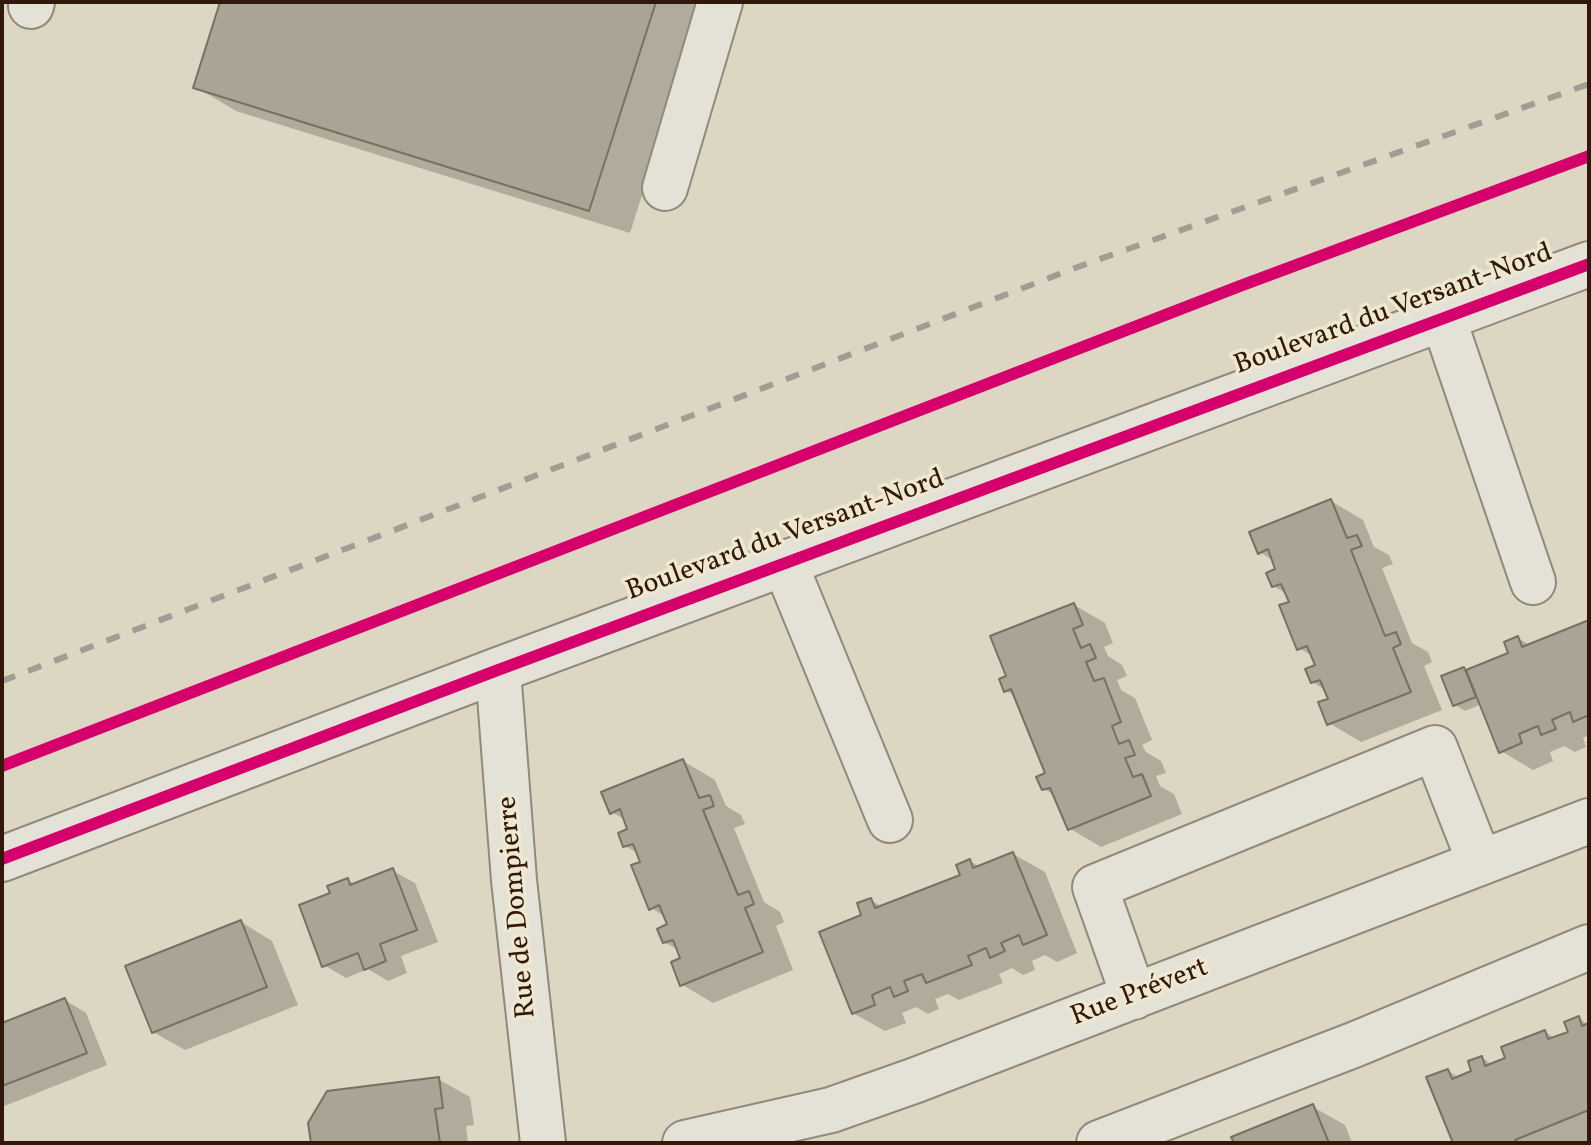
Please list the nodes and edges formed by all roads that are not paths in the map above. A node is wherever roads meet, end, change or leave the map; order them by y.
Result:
1 (720, 2) edge
2 (665, 188) dead end
3 (1589, 264) edge
4 (1443, 318) junction
5 (785, 564) junction
6 (1533, 582) dead end
7 (498, 670) junction
8 (890, 820) dead end
9 (1589, 821) edge
10 (2, 859) edge
11 (1480, 863) junction
12 (1589, 947) edge
13 (1134, 997) junction
14 (837, 1127) edge
15 (543, 1143) edge
16 (685, 1143) edge
17 (1099, 1143) edge

1 - 2 street
3 - 4 street, Boulevard du Versant-Nord
4 - 5 street, Boulevard du Versant-Nord
4 - 6 street
5 - 7 street, Boulevard du Versant-Nord
5 - 8 street
7 - 10 street, Boulevard du Versant-Nord
7 - 15 street, Rue de Dompierre
9 - 11 street, Rue Prévert
11 - 13 street, Rue Prévert
11 - 13 street
12 - 17 street
13 - 14 street, Rue Prévert
14 - 16 street, Rue Prévert

